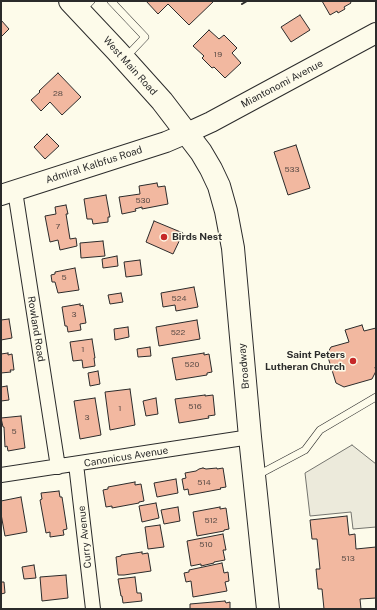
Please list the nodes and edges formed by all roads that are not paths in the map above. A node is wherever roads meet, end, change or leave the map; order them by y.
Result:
1 (111, 1) edge
2 (80, 5) edge
3 (376, 33) edge
4 (124, 59) junction
5 (187, 133) junction
6 (8, 193) edge
7 (376, 397) edge
8 (250, 437) junction
9 (76, 464) junction
10 (58, 467) junction
11 (1, 476) edge
12 (254, 477) junction
13 (93, 609) edge
14 (268, 609) edge

1 - 4 lane
2 - 4 main road, West Main Road
3 - 5 main road, Miantonomi Avenue
4 - 5 main road, West Main Road
5 - 6 main road, Admiral Kalbfus Road
5 - 8 main road, Broadway
6 - 10 street, Rowland Road
7 - 12 lane
8 - 9 street, Canonicus Avenue
8 - 12 main road, Broadway
9 - 10 street, Canonicus Avenue
9 - 13 street, Curry Avenue
10 - 11 street, Canonicus Avenue
12 - 14 main road, Broadway

